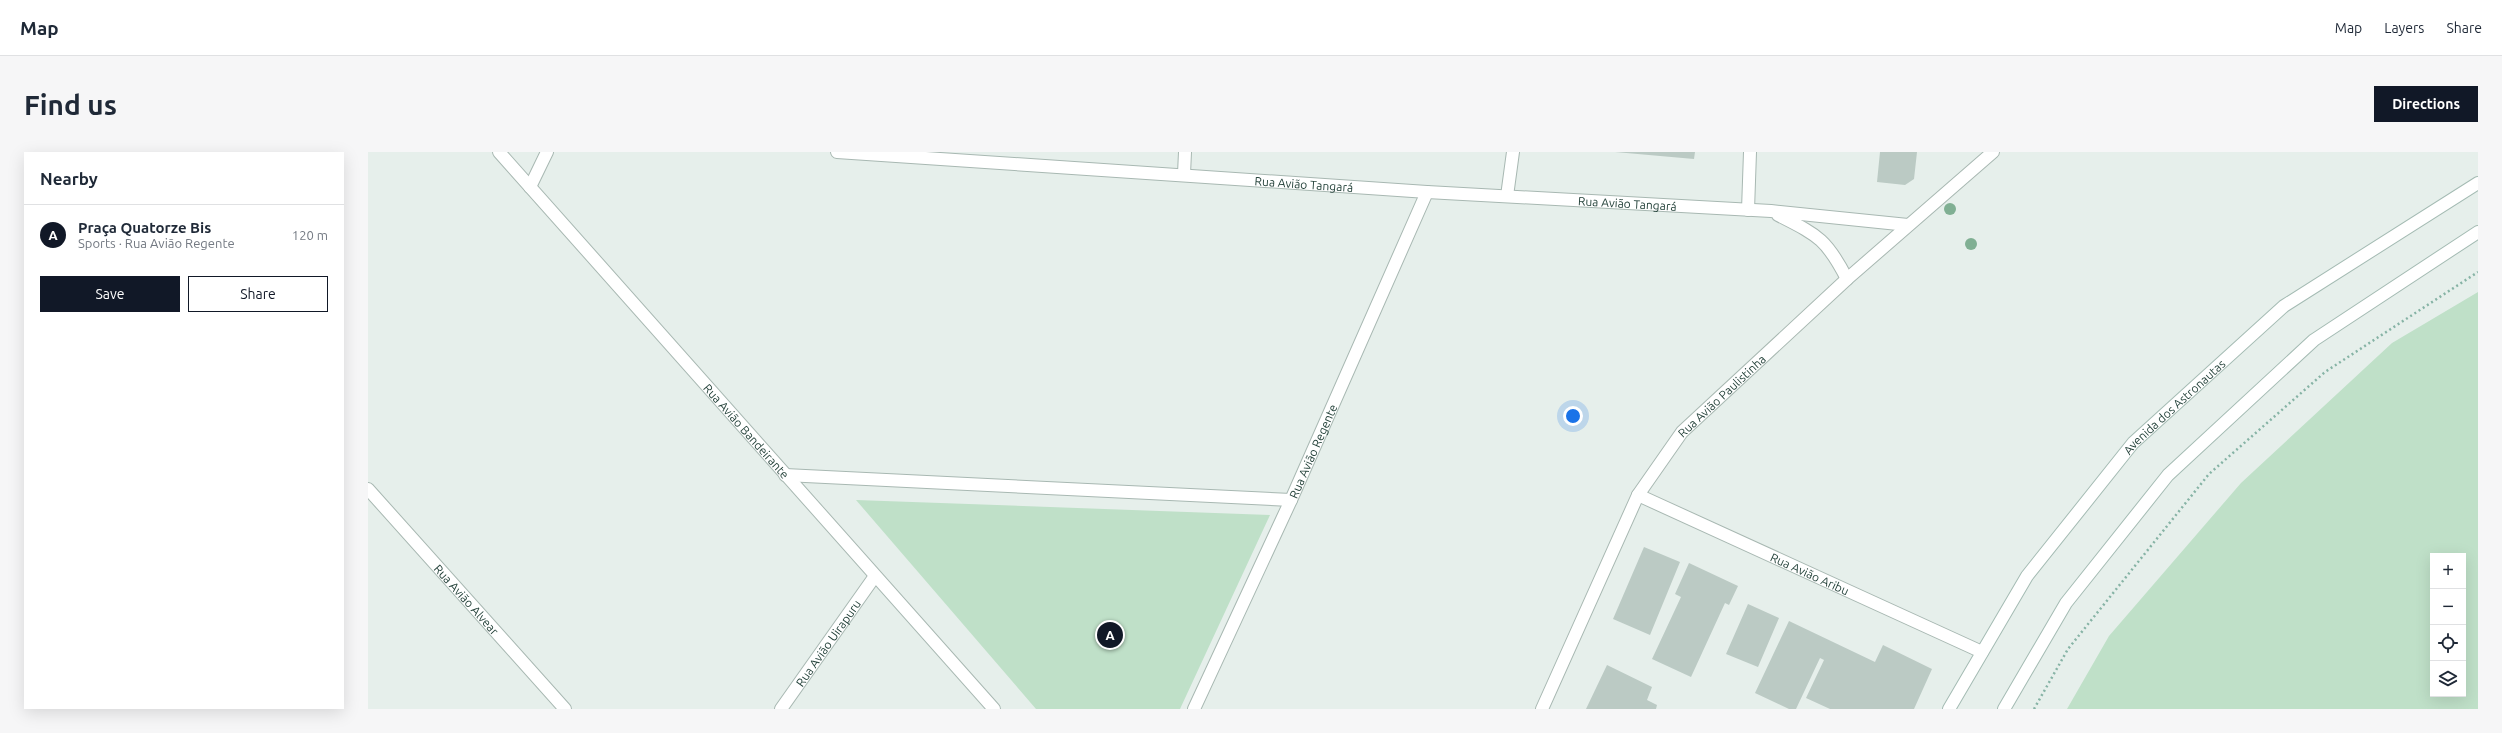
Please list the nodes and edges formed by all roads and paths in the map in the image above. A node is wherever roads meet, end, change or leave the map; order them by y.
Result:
1 (499, 152) edge
2 (547, 152) edge
3 (837, 152) edge
4 (1185, 152) edge
5 (1513, 152) edge
6 (1750, 152) edge
7 (1993, 152) edge
8 (1184, 174) junction
9 (2478, 183) edge
10 (530, 187) junction
11 (1427, 192) junction
12 (1507, 196) junction
13 (1748, 210) junction
14 (1771, 211) junction
15 (1908, 225) junction
16 (2478, 232) edge
17 (2478, 272) edge
18 (1846, 279) junction
19 (785, 474) junction
20 (368, 489) edge
21 (1638, 495) junction
22 (1291, 500) junction
23 (876, 576) junction
24 (1982, 652) junction
25 (565, 709) edge
26 (781, 709) edge
27 (994, 709) edge
28 (1194, 709) edge
29 (1542, 709) edge
30 (1949, 709) edge
31 (2004, 709) edge
32 (2034, 709) edge

1 - 10 street, Rua Avião Bandeirante
2 - 10 street
3 - 8 street, Rua Avião Tangará
4 - 8 street
5 - 12 street
6 - 13 street
7 - 15 street, Rua Avião Paulistinha
8 - 11 street, Rua Avião Tangará
9 - 24 street, Avenida dos Astronautas
10 - 19 street, Rua Avião Bandeirante
11 - 12 street, Rua Avião Tangará
11 - 22 street, Rua Avião Regente
12 - 13 street, Rua Avião Tangará
13 - 14 street, Rua Avião Tangará
14 - 15 street, Rua Avião Tangará
14 - 18 street, Rua Avião Tangará
15 - 18 street, Rua Avião Paulistinha
16 - 31 street
17 - 32 path
18 - 21 street, Rua Avião Paulistinha
19 - 22 street
19 - 23 street, Rua Avião Bandeirante
20 - 25 street, Rua Avião Alvear
21 - 24 street, Rua Avião Aribu
21 - 29 street, Rua Avião Paulistinha
22 - 28 street, Rua Avião Regente
23 - 26 street, Rua Avião Uirapuru
23 - 27 street, Rua Avião Bandeirante
24 - 30 street, Avenida dos Astronautas

